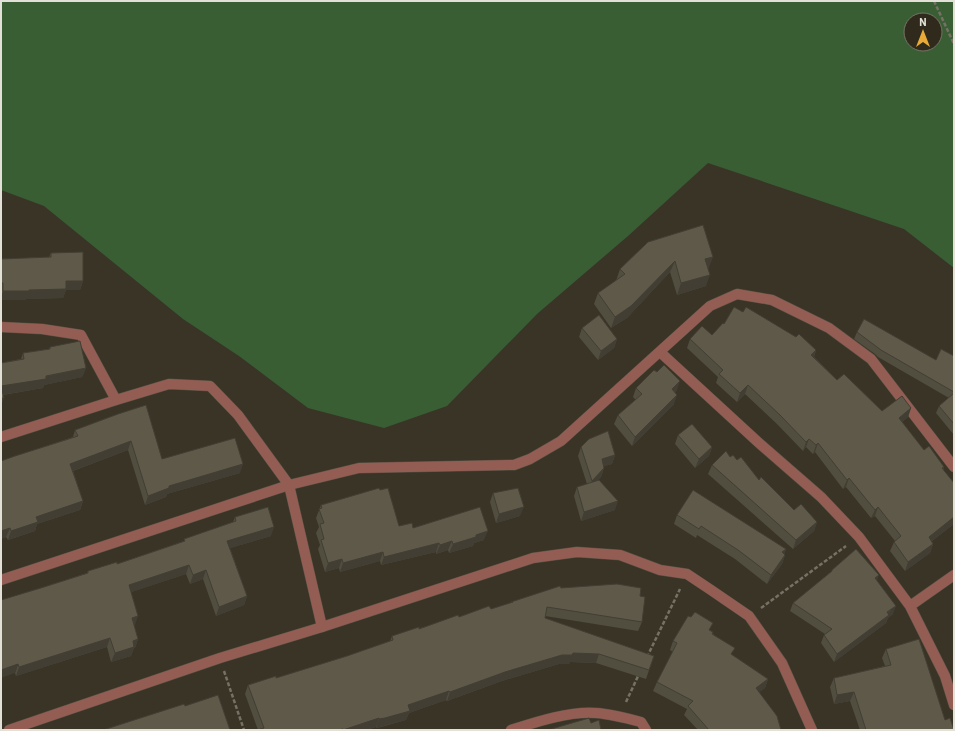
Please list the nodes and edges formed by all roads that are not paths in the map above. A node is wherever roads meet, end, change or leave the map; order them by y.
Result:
1 (1, 327) edge
2 (660, 352) junction
3 (116, 400) junction
4 (1, 437) edge
5 (954, 467) edge
6 (289, 485) junction
7 (954, 575) edge
8 (1, 580) edge
9 (910, 606) junction
10 (322, 628) junction
11 (954, 705) edge
12 (9, 730) edge
13 (511, 730) edge
14 (646, 730) edge
15 (812, 730) edge

1 - 3 street
2 - 5 street
2 - 6 street
2 - 9 street
3 - 4 street
3 - 6 street
6 - 8 street
6 - 10 street
7 - 9 street
9 - 11 street
10 - 12 street
10 - 15 street
13 - 14 street

